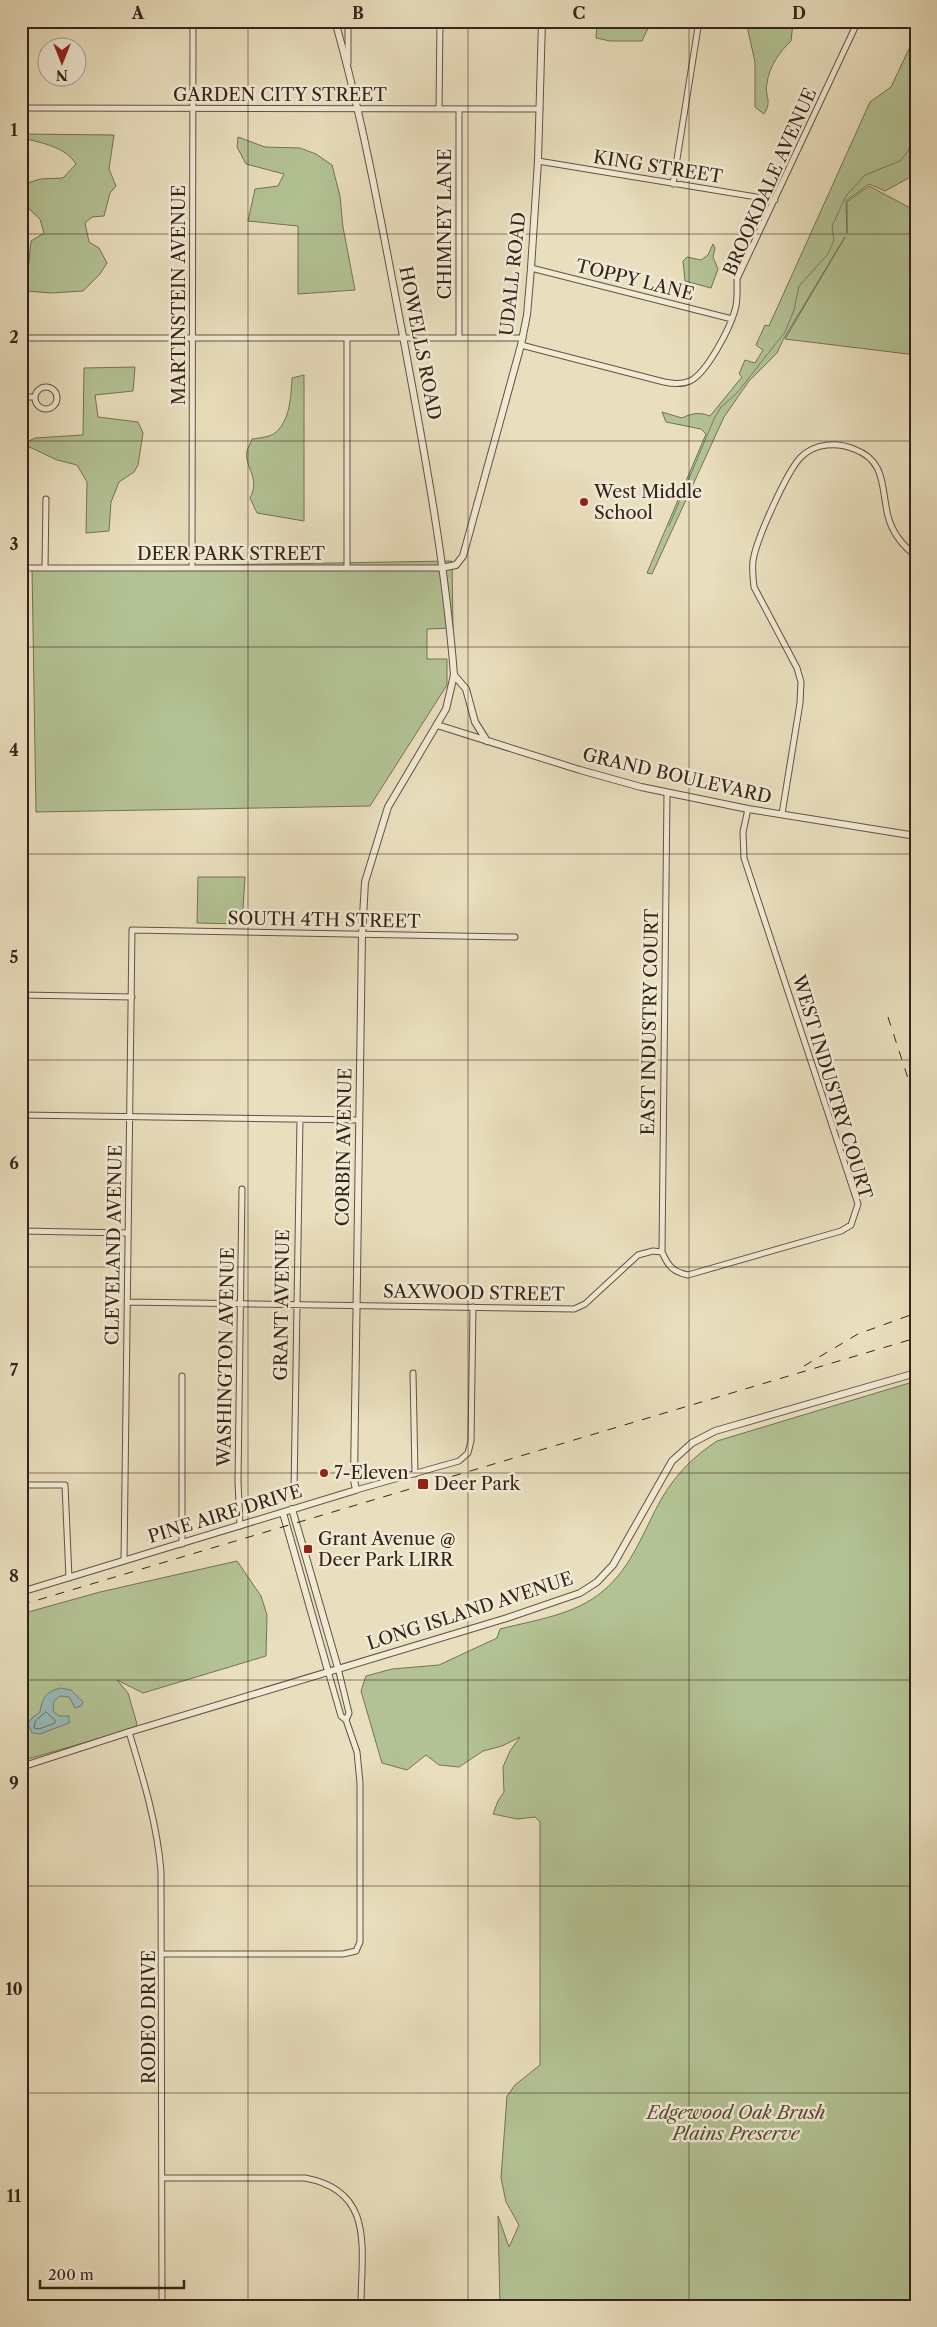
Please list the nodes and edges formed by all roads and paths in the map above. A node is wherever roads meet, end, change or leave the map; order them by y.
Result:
1 (193, 21) edge
2 (335, 21) edge
3 (348, 21) edge
4 (440, 21) edge
5 (542, 21) edge
6 (700, 21) edge
7 (858, 21) edge
8 (348, 68) junction
9 (21, 108) edge
10 (439, 108) junction
11 (193, 109) junction
12 (357, 109) junction
13 (458, 109) junction
14 (540, 109) junction
15 (538, 161) junction
16 (673, 184) junction
17 (775, 200) junction
18 (531, 268) junction
19 (732, 319) junction
20 (21, 338) edge
21 (192, 338) junction
22 (347, 338) junction
23 (459, 338) junction
24 (403, 339) junction
25 (522, 342) junction
26 (21, 397) edge
27 (34, 398) junction
28 (46, 499) dead end
29 (916, 556) edge
30 (21, 568) edge
31 (45, 568) junction
32 (192, 568) junction
33 (347, 568) junction
34 (441, 568) junction
35 (454, 674) junction
36 (437, 725) junction
37 (487, 741) junction
38 (667, 793) junction
39 (748, 809) junction
40 (782, 814) junction
41 (916, 836) edge
42 (132, 930) joint
43 (362, 934) junction
44 (515, 937) dead end
45 (21, 995) edge
46 (132, 997) junction
47 (21, 1115) edge
48 (130, 1116) junction
49 (300, 1119) junction
50 (359, 1120) junction
51 (242, 1189) dead end
52 (21, 1231) edge
53 (128, 1233) junction
54 (662, 1252) junction
55 (126, 1302) junction
56 (240, 1304) junction
57 (297, 1305) junction
58 (356, 1306) junction
59 (473, 1308) junction
60 (413, 1373) dead end
61 (916, 1373) edge
62 (182, 1376) dead end
63 (415, 1474) junction
64 (21, 1485) edge
65 (356, 1490) junction
66 (294, 1492) dead end
67 (292, 1510) junction
68 (283, 1512) junction
69 (240, 1526) junction
70 (182, 1544) junction
71 (124, 1561) junction
72 (69, 1578) junction
73 (21, 1592) edge
74 (338, 1668) junction
75 (328, 1671) junction
76 (346, 1720) junction
77 (129, 1732) junction
78 (21, 1766) edge
79 (162, 1954) junction
80 (163, 2178) junction
81 (162, 2306) edge
82 (361, 2306) edge

1 - 11 street, MARTINSTEIN AVENUE
2 - 8 street, HOWELLS ROAD
3 - 8 street
4 - 10 street
5 - 14 street, UDALL ROAD
6 - 16 street
7 - 17 street, BROOKDALE AVENUE
8 - 12 street, HOWELLS ROAD
9 - 11 street, GARDEN CITY STREET
10 - 12 street, GARDEN CITY STREET
10 - 13 street, GARDEN CITY STREET
11 - 12 street, GARDEN CITY STREET
11 - 21 street, MARTINSTEIN AVENUE
12 - 24 street, HOWELLS ROAD
13 - 14 street, GARDEN CITY STREET
13 - 23 street, CHIMNEY LANE
14 - 15 street, UDALL ROAD
15 - 16 street, KING STREET
15 - 18 street, UDALL ROAD
16 - 17 street, KING STREET
17 - 19 street, BROOKDALE AVENUE
18 - 19 street, TOPPY LANE
18 - 25 street, UDALL ROAD
19 - 25 street, BROOKDALE AVENUE
20 - 21 street, BROOKDALE AVENUE
21 - 22 street, BROOKDALE AVENUE
21 - 32 street, MARTINSTEIN AVENUE
22 - 24 street, BROOKDALE AVENUE
22 - 33 street
23 - 24 street, BROOKDALE AVENUE
23 - 25 street, BROOKDALE AVENUE
24 - 34 street, HOWELLS ROAD
25 - 34 street, UDALL ROAD
26 - 27 street
27 - 27 street
28 - 31 street
29 - 40 street
30 - 31 street, DEER PARK STREET
31 - 32 street, DEER PARK STREET
32 - 33 street, DEER PARK STREET
33 - 34 street, DEER PARK STREET
34 - 35 street, HOWELLS ROAD
35 - 36 street, CORBIN AVENUE
35 - 37 street
36 - 37 street, GRAND BOULEVARD
36 - 43 street, CORBIN AVENUE
37 - 38 street, GRAND BOULEVARD
38 - 39 street, GRAND BOULEVARD
38 - 54 street, EAST INDUSTRY COURT
39 - 40 street, GRAND BOULEVARD
39 - 54 street, WEST INDUSTRY COURT
40 - 41 street, GRAND BOULEVARD
42 - 43 street, SOUTH 4TH STREET
42 - 46 street, CLEVELAND AVENUE
43 - 44 street, SOUTH 4TH STREET
43 - 50 street, CORBIN AVENUE
45 - 46 street
46 - 48 street, CLEVELAND AVENUE
47 - 48 street
48 - 49 street
48 - 53 street, CLEVELAND AVENUE
49 - 50 street
49 - 57 street, GRANT AVENUE
50 - 58 street, CORBIN AVENUE
51 - 56 street, WASHINGTON AVENUE
52 - 53 street
53 - 55 street, CLEVELAND AVENUE
54 - 59 street, SAXWOOD STREET
55 - 56 street, SAXWOOD STREET
55 - 71 street, CLEVELAND AVENUE
56 - 57 street, SAXWOOD STREET
56 - 69 street, WASHINGTON AVENUE
57 - 58 street, SAXWOOD STREET
57 - 66 street, GRANT AVENUE
58 - 59 street, SAXWOOD STREET
58 - 65 street, CORBIN AVENUE
59 - 63 street, PINE AIRE DRIVE
60 - 63 street
61 - 74 street, LONG ISLAND AVENUE
62 - 70 street
63 - 65 street, PINE AIRE DRIVE
64 - 72 street
65 - 67 street, PINE AIRE DRIVE
67 - 68 street, PINE AIRE DRIVE
67 - 74 street
68 - 69 street, PINE AIRE DRIVE
68 - 75 street
69 - 70 street, PINE AIRE DRIVE
70 - 71 street, PINE AIRE DRIVE
71 - 72 street, PINE AIRE DRIVE
72 - 73 street, PINE AIRE DRIVE
74 - 75 street, LONG ISLAND AVENUE
74 - 76 street
75 - 76 street
75 - 77 street, LONG ISLAND AVENUE
76 - 79 street
77 - 78 street, LONG ISLAND AVENUE
77 - 79 street, RODEO DRIVE
79 - 80 street, RODEO DRIVE
80 - 81 street, RODEO DRIVE
80 - 82 street

